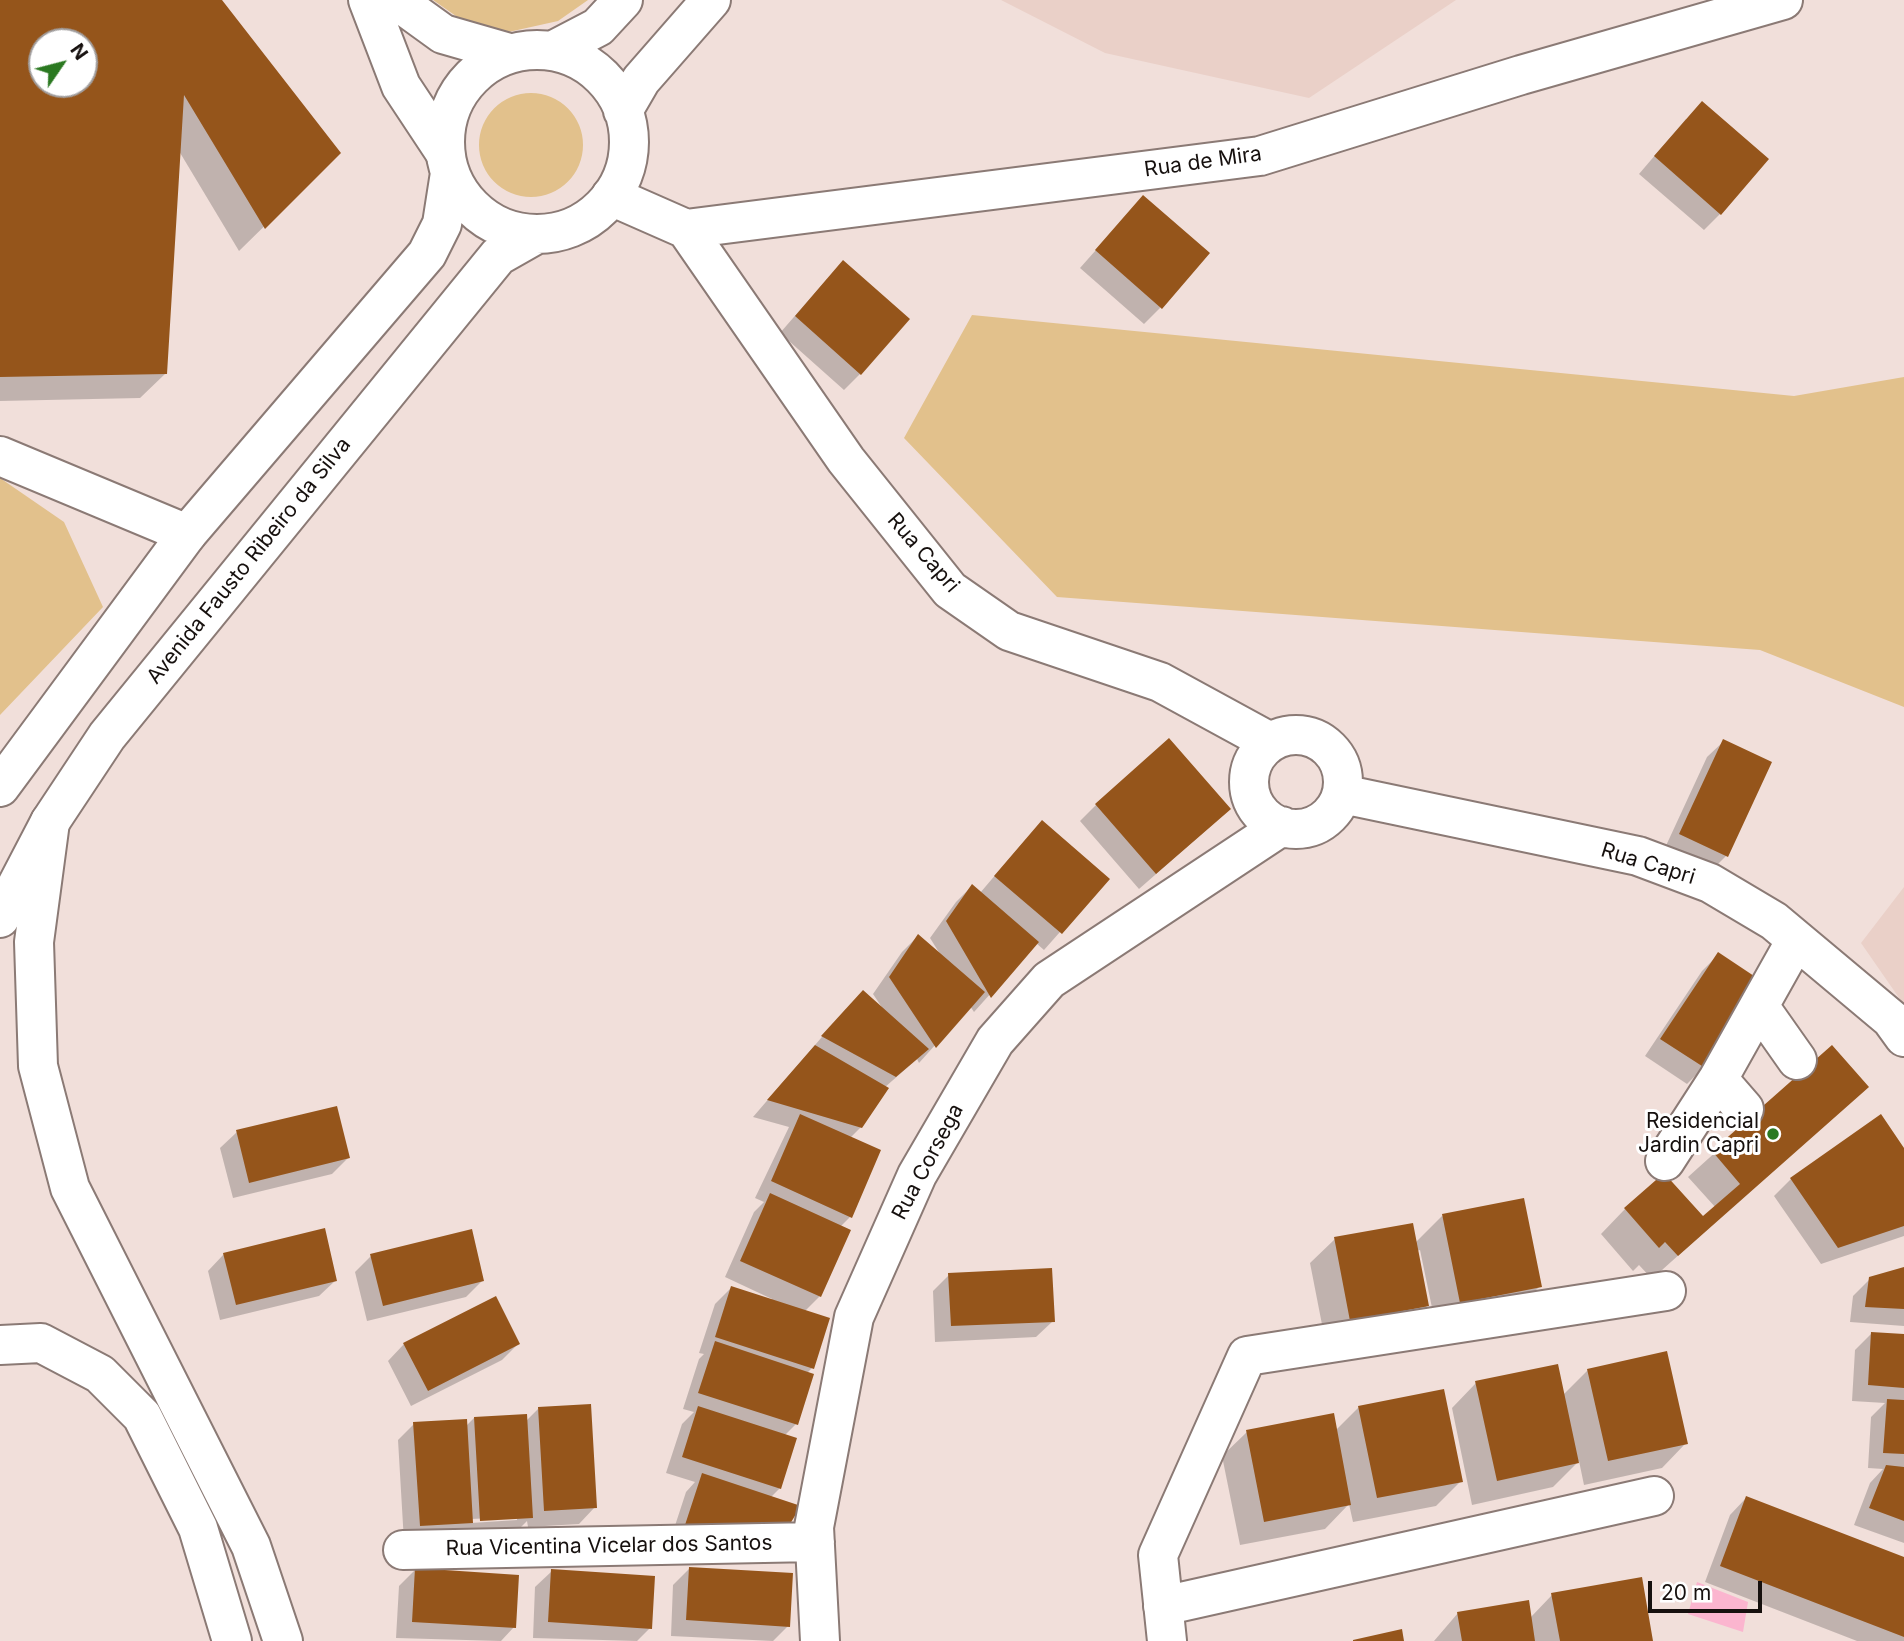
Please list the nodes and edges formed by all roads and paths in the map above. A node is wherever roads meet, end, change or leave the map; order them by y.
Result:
1 (368, 0) edge
2 (396, 0) edge
3 (623, 0) edge
4 (711, 0) edge
5 (1783, 0) edge
6 (552, 51) junction
7 (509, 53) junction
8 (623, 111) junction
9 (447, 162) junction
10 (611, 197) junction
11 (686, 229) junction
12 (536, 235) junction
13 (0, 456) edge
14 (187, 534) junction
15 (1270, 742) junction
16 (2, 783) edge
17 (1342, 794) junction
18 (50, 822) junction
19 (1282, 826) junction
20 (0, 918) edge
21 (1797, 940) junction
22 (1759, 1006) junction
23 (1904, 1037) edge
24 (1797, 1060) dead end
25 (1718, 1079) junction
26 (1744, 1109) dead end
27 (1665, 1161) dead end
28 (1666, 1291) dead end
29 (0, 1345) edge
30 (1654, 1496) dead end
31 (815, 1542) junction
32 (403, 1550) dead end
33 (1165, 1623) edge
34 (232, 1641) edge
35 (283, 1641) edge
36 (820, 1641) edge

1 - 9 main road
2 - 7 main road
3 - 6 main road
4 - 8 main road
5 - 11 main road, Rua de Mira
6 - 7 main road, Avenida Fausto Ribeiro da Silva
6 - 8 main road, Avenida Fausto Ribeiro da Silva
7 - 9 main road, Avenida Fausto Ribeiro da Silva
8 - 10 main road, Avenida Fausto Ribeiro da Silva
9 - 12 main road, Avenida Fausto Ribeiro da Silva
9 - 14 main road, Avenida Fausto Ribeiro da Silva
10 - 11 main road
10 - 12 main road, Avenida Fausto Ribeiro da Silva
11 - 15 main road, Rua Capri
12 - 18 main road, Avenida Fausto Ribeiro da Silva
13 - 14 main road
14 - 16 main road, Avenida Fausto Ribeiro da Silva
15 - 17 main road
15 - 19 main road
17 - 19 main road
17 - 21 main road, Rua Capri
18 - 20 main road, Avenida Fausto Ribeiro da Silva
18 - 35 main road
19 - 31 main road, Rua Corsega
21 - 22 main road
21 - 23 main road, Rua Capri
22 - 24 main road
22 - 25 main road
25 - 26 main road
25 - 27 main road
28 - 33 main road
29 - 34 main road
30 - 33 main road
31 - 32 main road, Rua Vicentina Vicelar dos Santos
31 - 36 main road, Rua Corsega

